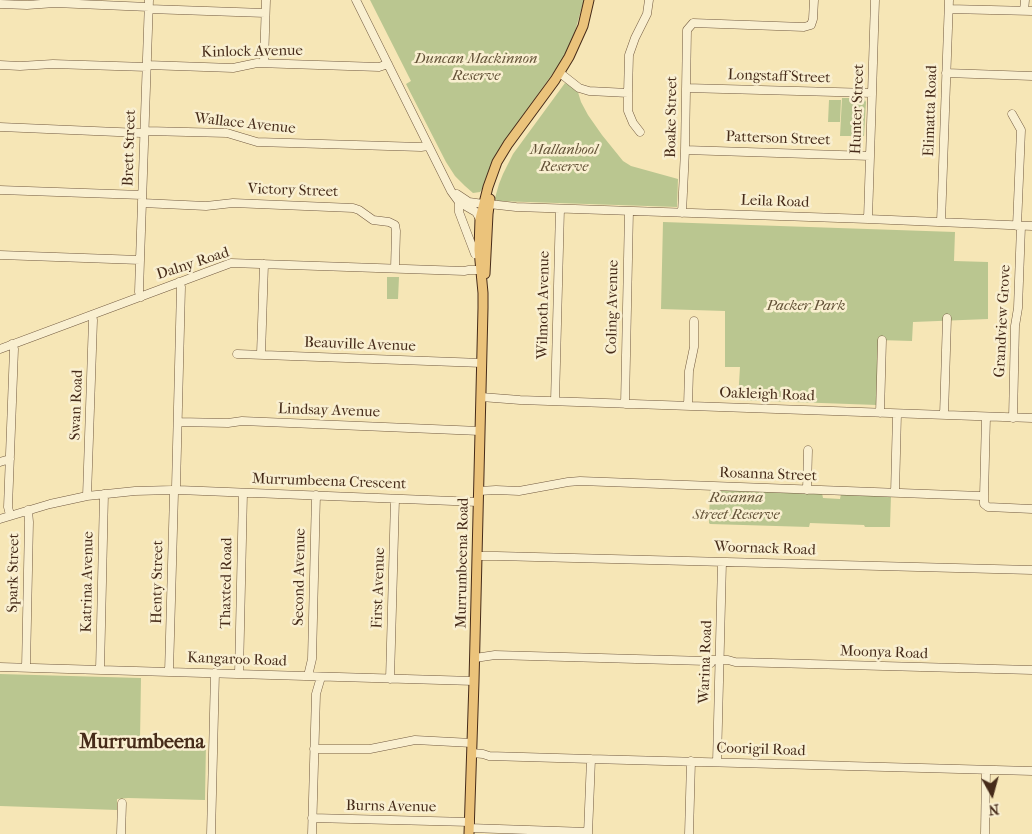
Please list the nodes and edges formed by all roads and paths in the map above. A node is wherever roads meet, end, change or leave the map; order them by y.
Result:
1 (266, 0) edge
2 (356, 0) edge
3 (589, 0) edge
4 (594, 0) edge
5 (649, 0) edge
6 (814, 0) edge
7 (875, 0) edge
8 (949, 0) edge
9 (1025, 0) edge
10 (0, 4) edge
11 (149, 5) edge
12 (949, 9) junction
13 (1028, 11) edge
14 (265, 13) junction
15 (264, 63) junction
16 (388, 64) junction
17 (0, 65) edge
18 (147, 66) junction
19 (946, 73) junction
20 (562, 74) junction
21 (1032, 76) edge
22 (686, 88) junction
23 (628, 93) junction
24 (872, 93) junction
25 (1012, 114) dead end
26 (0, 127) edge
27 (144, 132) junction
28 (640, 132) dead end
29 (428, 146) junction
30 (685, 150) junction
31 (870, 156) junction
32 (0, 190) edge
33 (142, 199) junction
34 (460, 200) junction
35 (486, 204) junction
36 (560, 209) junction
37 (629, 211) junction
38 (682, 213) junction
39 (868, 219) junction
40 (480, 220) junction
41 (941, 222) junction
42 (1019, 226) junction
43 (1032, 226) edge
44 (475, 254) dead end
45 (0, 255) edge
46 (140, 260) junction
47 (264, 264) junction
48 (395, 268) junction
49 (483, 272) junction
50 (179, 282) junction
51 (140, 296) junction
52 (92, 315) junction
53 (947, 318) dead end
54 (694, 321) dead end
55 (882, 340) dead end
56 (12, 344) junction
57 (0, 349) edge
58 (237, 354) dead end
59 (261, 354) junction
60 (482, 363) junction
61 (481, 399) junction
62 (556, 402) junction
63 (625, 404) junction
64 (688, 406) junction
65 (880, 413) junction
66 (897, 414) junction
67 (944, 415) junction
68 (986, 417) junction
69 (1013, 418) junction
70 (1032, 418) edge
71 (178, 422) junction
72 (480, 431) junction
73 (808, 450) dead end
74 (10, 459) junction
75 (0, 462) edge
76 (479, 489) junction
77 (175, 490) junction
78 (807, 490) junction
79 (243, 493) junction
80 (895, 493) junction
81 (104, 494) junction
82 (316, 495) junction
83 (87, 496) junction
84 (984, 496) junction
85 (395, 499) junction
86 (478, 502) junction
87 (1032, 509) edge
88 (28, 510) junction
89 (10, 516) junction
90 (0, 519) edge
91 (477, 555) junction
92 (722, 562) junction
93 (1032, 570) edge
94 (475, 655) junction
95 (719, 662) junction
96 (0, 667) edge
97 (26, 667) junction
98 (100, 670) junction
99 (1032, 670) edge
100 (169, 672) junction
101 (215, 673) junction
102 (239, 674) junction
103 (315, 676) junction
104 (390, 679) junction
105 (474, 681) junction
106 (472, 743) junction
107 (314, 749) junction
108 (472, 755) junction
109 (591, 759) junction
110 (691, 761) junction
111 (716, 762) junction
112 (986, 770) junction
113 (1032, 771) edge
114 (122, 803) dead end
115 (312, 818) junction
116 (469, 828) edge
117 (588, 833) edge
118 (122, 834) edge
119 (211, 834) edge
120 (312, 834) edge
121 (689, 834) edge
122 (984, 834) edge

1 - 14 street
2 - 16 street
3 - 20 main road, Murrumbeena Road
4 - 20 main road, Murrumbeena Road
5 - 23 street
6 - 22 street, Boake Street
7 - 24 street, Hunter Street
8 - 12 street, Elimatta Road
9 - 13 street
10 - 11 street
11 - 14 street
11 - 18 street, Brett Street
12 - 13 street
12 - 19 street, Elimatta Road
14 - 15 street
15 - 16 street, Kinlock Avenue
15 - 18 street, Kinlock Avenue
16 - 29 street
17 - 18 street, Kinlock Avenue
18 - 27 street, Brett Street
19 - 21 street
19 - 41 street, Elimatta Road
20 - 23 street
20 - 35 main road, Murrumbeena Road
22 - 24 street, Longstaff Street
22 - 30 street, Boake Street
23 - 28 street
24 - 31 street, Hunter Street
25 - 42 street, Grandview Grove
26 - 27 street, Wallace Avenue
27 - 29 street, Wallace Avenue
27 - 33 street, Brett Street
29 - 34 street
30 - 31 street, Patterson Street
30 - 38 street, Boake Street
31 - 39 street, Hunter Street
32 - 33 street
33 - 46 street, Brett Street
33 - 48 street, Victory Street
34 - 35 street, Leila Road
34 - 40 street
34 - 44 street
35 - 36 street, Leila Road
35 - 40 main road, Murrumbeena Road
35 - 49 main road, Murrumbeena Road
36 - 37 street, Leila Road
36 - 62 street, Wilmoth Avenue
37 - 38 street, Leila Road
37 - 63 street, Coling Avenue
38 - 39 street, Leila Road
39 - 41 street, Leila Road
40 - 49 main road, Murrumbeena Road
41 - 42 street, Leila Road
42 - 43 street, Leila Road
42 - 69 street, Grandview Grove
45 - 46 street
46 - 51 street, Brett Street
47 - 48 street, Dalny Road
47 - 50 street, Dalny Road
47 - 59 street
48 - 49 street, Dalny Road
49 - 60 main road, Murrumbeena Road
50 - 51 street, Dalny Road
50 - 71 street, Henty Street
51 - 52 street, Dalny Road
52 - 56 street, Dalny Road
52 - 83 street, Swan Road
53 - 67 street
54 - 64 street
55 - 65 street
56 - 57 street, Dalny Road
56 - 74 street
58 - 59 street, Beauville Avenue
59 - 60 street, Beauville Avenue
60 - 61 main road, Murrumbeena Road
61 - 62 street, Oakleigh Road
61 - 72 main road, Murrumbeena Road
62 - 63 street, Oakleigh Road
63 - 64 street, Oakleigh Road
64 - 65 street, Oakleigh Road
65 - 66 street, Oakleigh Road
66 - 67 street, Oakleigh Road
66 - 80 street
67 - 68 street, Oakleigh Road
68 - 69 street, Oakleigh Road
68 - 84 street
69 - 70 street, Oakleigh Road
71 - 72 street, Lindsay Avenue
71 - 77 street, Henty Street
72 - 76 main road, Murrumbeena Road
73 - 78 street
74 - 75 street
74 - 89 street
76 - 78 street, Rosanna Street
76 - 86 main road, Murrumbeena Road
77 - 79 street, Murrumbeena Crescent
77 - 81 street, Murrumbeena Crescent
77 - 100 street, Henty Street
78 - 80 street, Rosanna Street
79 - 82 street, Murrumbeena Crescent
79 - 102 street, Thaxted Road
80 - 84 street, Rosanna Street
81 - 83 street, Murrumbeena Crescent
81 - 98 street, Katrina Avenue
82 - 85 street, Murrumbeena Crescent
82 - 103 street, Second Avenue
83 - 88 street, Murrumbeena Crescent
84 - 87 street
85 - 86 street, Murrumbeena Crescent
85 - 104 street, First Avenue
86 - 91 main road, Murrumbeena Road
88 - 89 street, Murrumbeena Crescent
88 - 97 street, Spark Street
89 - 90 street, Murrumbeena Crescent
91 - 92 street, Woornack Road
91 - 94 main road, Murrumbeena Road
92 - 93 street, Woornack Road
92 - 95 street, Warina Road
94 - 95 street, Moonya Road
94 - 105 main road, Murrumbeena Road
95 - 99 street, Moonya Road
95 - 111 street, Warina Road
96 - 97 street, Kangaroo Road
97 - 98 street, Kangaroo Road
98 - 100 street, Kangaroo Road
100 - 101 street, Kangaroo Road
101 - 102 street, Kangaroo Road
101 - 119 street
102 - 103 street, Kangaroo Road
103 - 104 street, Kangaroo Road
103 - 107 street
104 - 105 street, Kangaroo Road
105 - 106 main road, Murrumbeena Road
106 - 107 street
106 - 108 main road, Murrumbeena Road
107 - 115 street
108 - 109 street, Coorigil Road
108 - 116 main road, Murrumbeena Road
109 - 110 street, Coorigil Road
109 - 117 street
110 - 111 street, Coorigil Road
110 - 121 street
111 - 112 street, Coorigil Road
112 - 113 street, Coorigil Road
112 - 122 street
114 - 118 street
115 - 116 street, Burns Avenue
115 - 120 street
116 - 117 street, Burns Avenue

